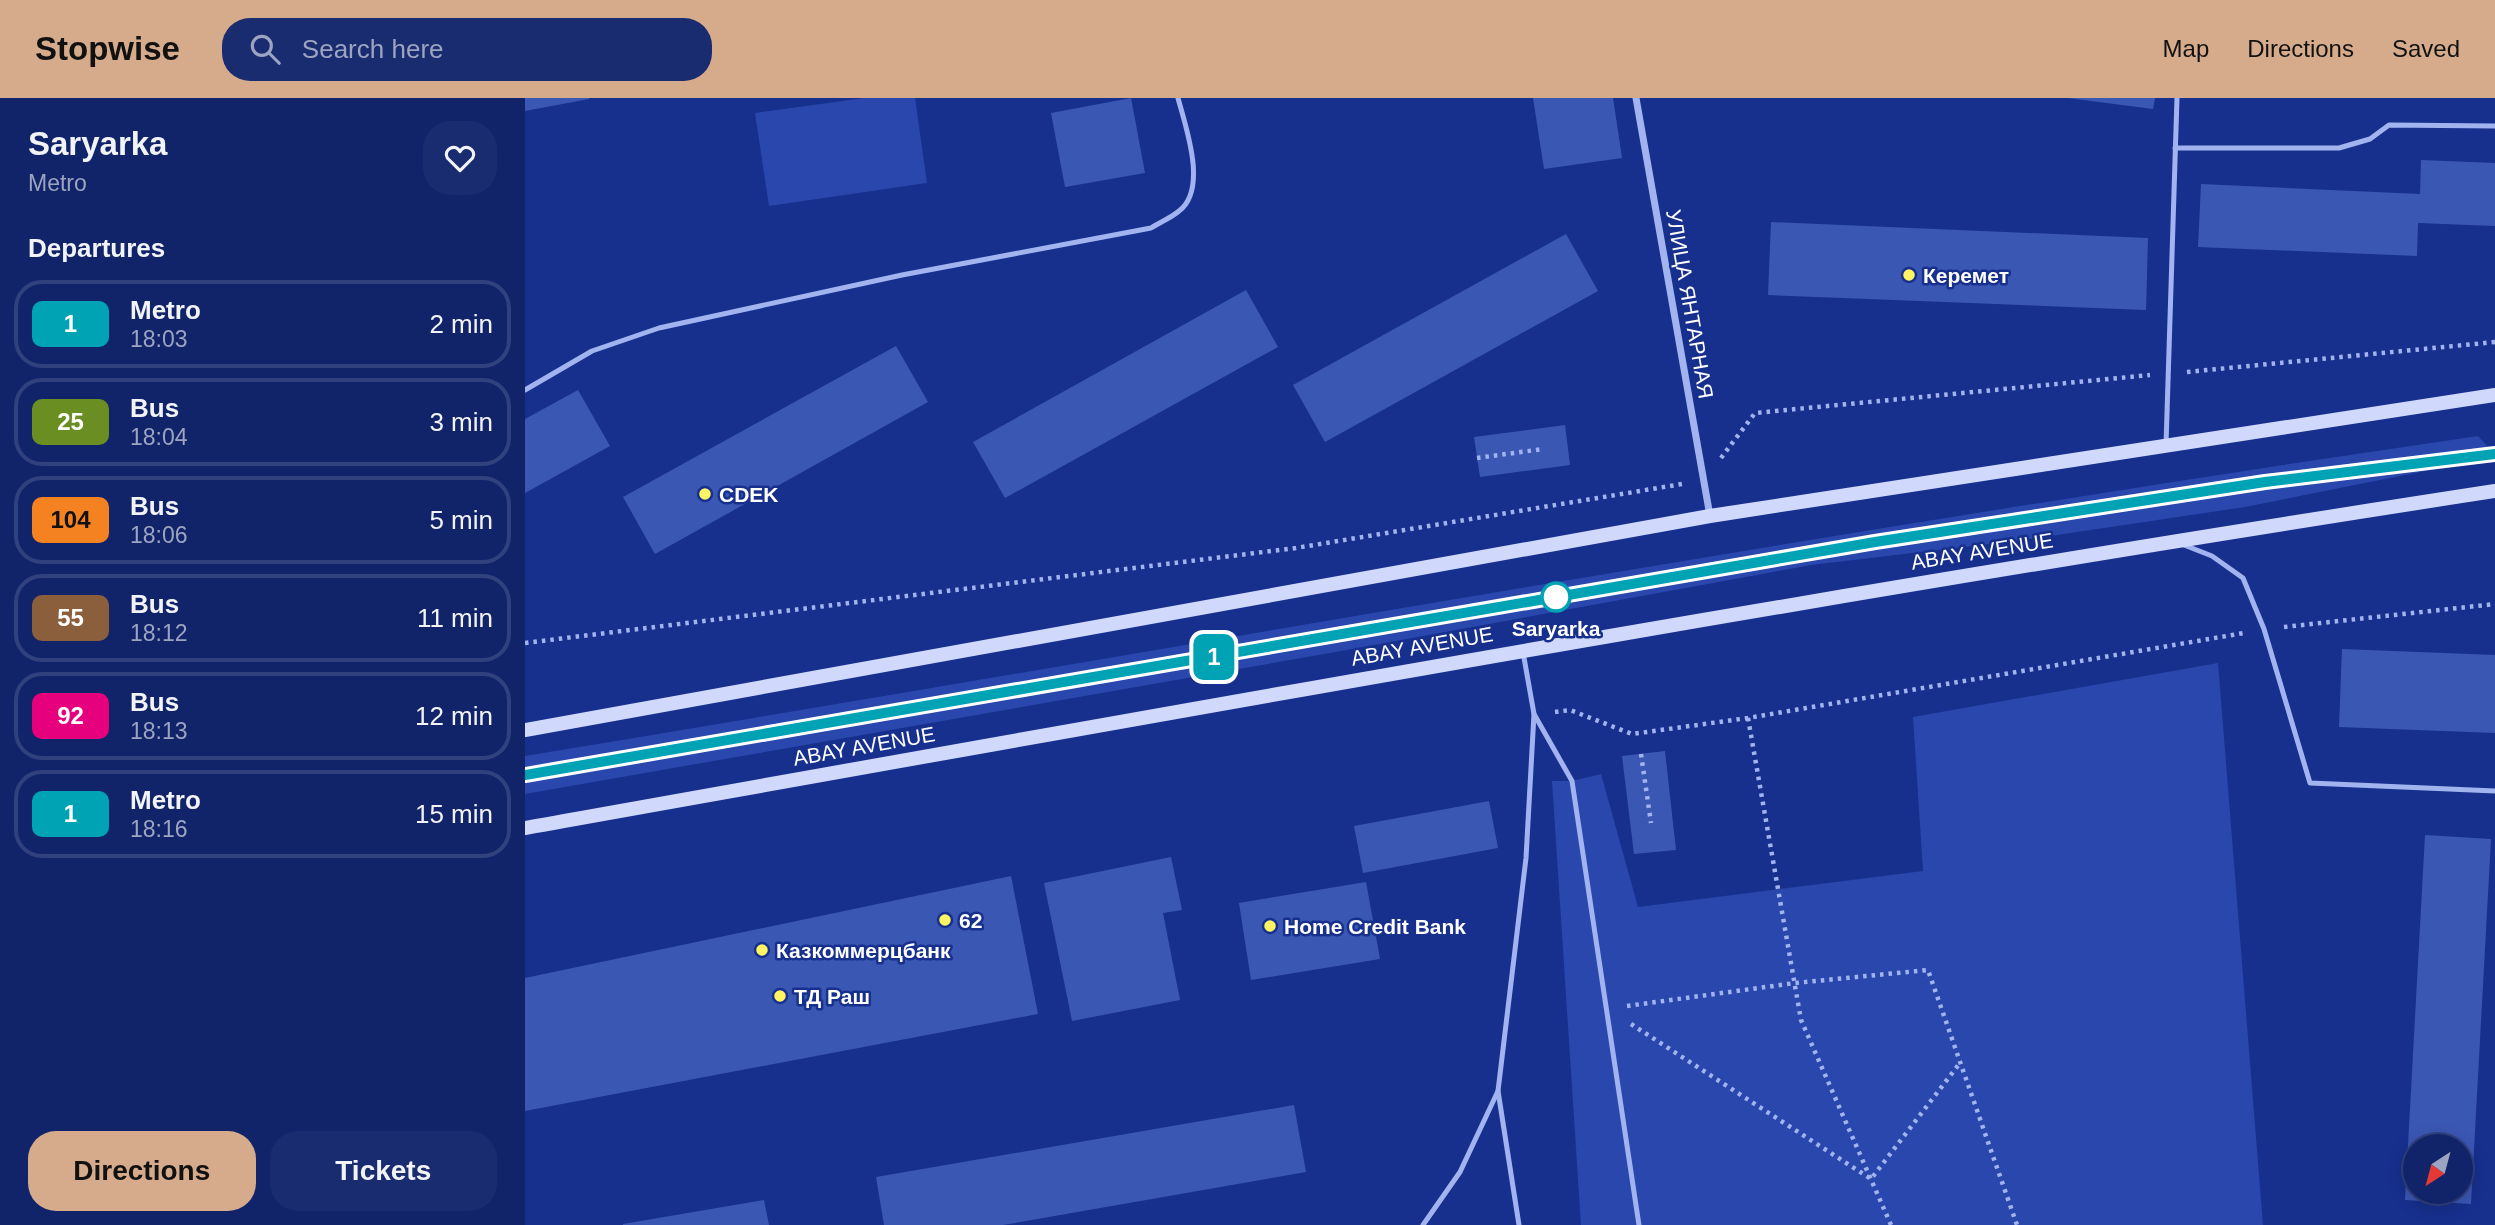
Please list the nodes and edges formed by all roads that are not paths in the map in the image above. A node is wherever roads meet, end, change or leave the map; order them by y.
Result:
1 (1178, 98) edge
2 (1636, 98) edge
3 (2177, 98) edge
4 (2495, 126) edge
5 (2175, 148) junction
6 (525, 390) edge
7 (2495, 395) edge
8 (2166, 446) junction
9 (2495, 491) edge
10 (1710, 516) junction
11 (2174, 541) junction
12 (1522, 649) junction
13 (1534, 714) junction
14 (525, 730) edge
15 (2495, 792) edge
16 (525, 828) edge
17 (1498, 1091) junction
18 (1423, 1225) edge
19 (1520, 1225) edge
20 (1639, 1225) edge

1 - 6 lane
2 - 10 street, УЛИЦА ЯНТАРНАЯ
3 - 5 lane
4 - 5 lane
5 - 8 lane
7 - 8 main road
8 - 10 main road
9 - 11 main road, ABAY AVENUE
10 - 14 main road
11 - 12 main road, ABAY AVENUE
11 - 15 lane
12 - 13 lane
12 - 16 main road, ABAY AVENUE
13 - 17 lane
13 - 20 lane
17 - 18 lane
17 - 19 lane

